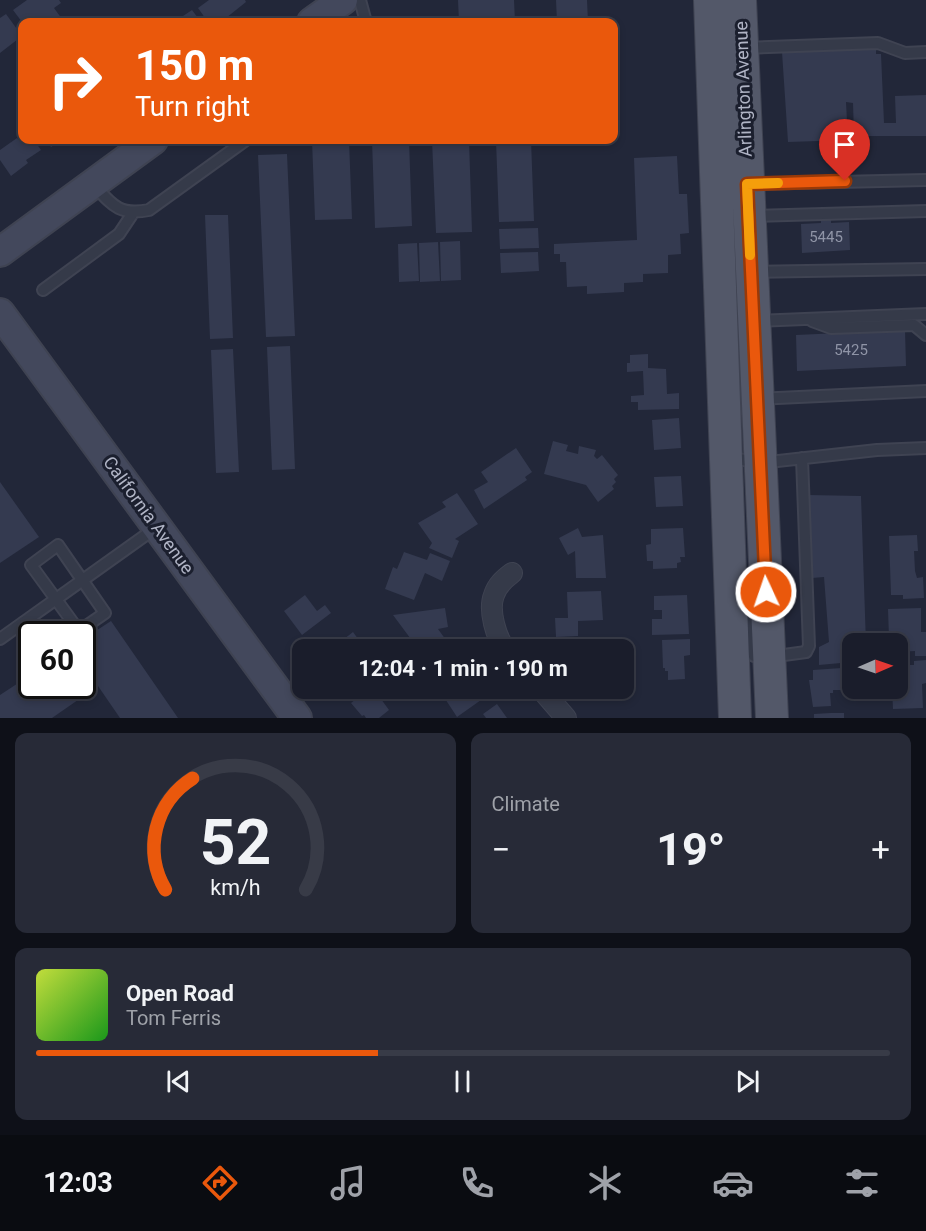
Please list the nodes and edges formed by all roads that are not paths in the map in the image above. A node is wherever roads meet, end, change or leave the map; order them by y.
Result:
1 (343, 0) edge
2 (360, 0) edge
3 (710, 0) edge
4 (740, 0) edge
5 (318, 18) edge
6 (365, 18) edge
7 (742, 48) junction
8 (926, 52) edge
9 (147, 144) edge
10 (240, 144) edge
11 (926, 180) edge
12 (92, 184) junction
13 (747, 184) junction
14 (926, 211) edge
15 (133, 213) junction
16 (748, 216) junction
17 (0, 252) edge
18 (923, 269) edge
19 (751, 272) junction
20 (43, 290) dead end
21 (0, 313) edge
22 (926, 314) edge
23 (807, 319) junction
24 (753, 321) junction
25 (914, 325) junction
26 (926, 326) edge
27 (926, 335) edge
28 (924, 390) edge
29 (756, 399) junction
30 (926, 448) edge
31 (725, 457) junction
32 (802, 458) junction
33 (759, 463) junction
34 (157, 526) junction
35 (729, 564) junction
36 (512, 573) dead end
37 (82, 580) junction
38 (55, 599) junction
39 (0, 639) edge
40 (499, 639) edge
41 (769, 657) junction
42 (550, 699) edge
43 (297, 718) edge
44 (566, 718) edge
45 (735, 718) edge
46 (771, 718) edge

1 - 5 main road
2 - 6 lane
3 - 31 main road, Arlington Avenue
4 - 7 main road, Arlington Avenue
7 - 8 lane
7 - 13 main road, Arlington Avenue
9 - 12 main road
10 - 15 lane
11 - 13 lane
12 - 15 lane
12 - 17 main road
13 - 16 main road, Arlington Avenue
14 - 16 lane
15 - 20 lane
16 - 19 main road, Arlington Avenue
18 - 19 lane
19 - 24 main road, Arlington Avenue
21 - 34 main road, California Avenue
22 - 23 lane
23 - 24 lane
23 - 25 lane
24 - 29 main road, Arlington Avenue
25 - 26 lane
25 - 27 lane
28 - 29 lane
29 - 33 main road, Arlington Avenue
30 - 32 lane
31 - 33 lane
31 - 35 main road, Arlington Avenue
32 - 33 lane
32 - 41 lane
33 - 41 main road, Arlington Avenue
34 - 37 lane
34 - 43 main road, California Avenue
35 - 41 lane
35 - 45 main road, Arlington Avenue
36 - 40 street
37 - 38 lane
37 - 38 lane
37 - 38 lane
38 - 39 lane
41 - 46 main road, Arlington Avenue
42 - 44 street

